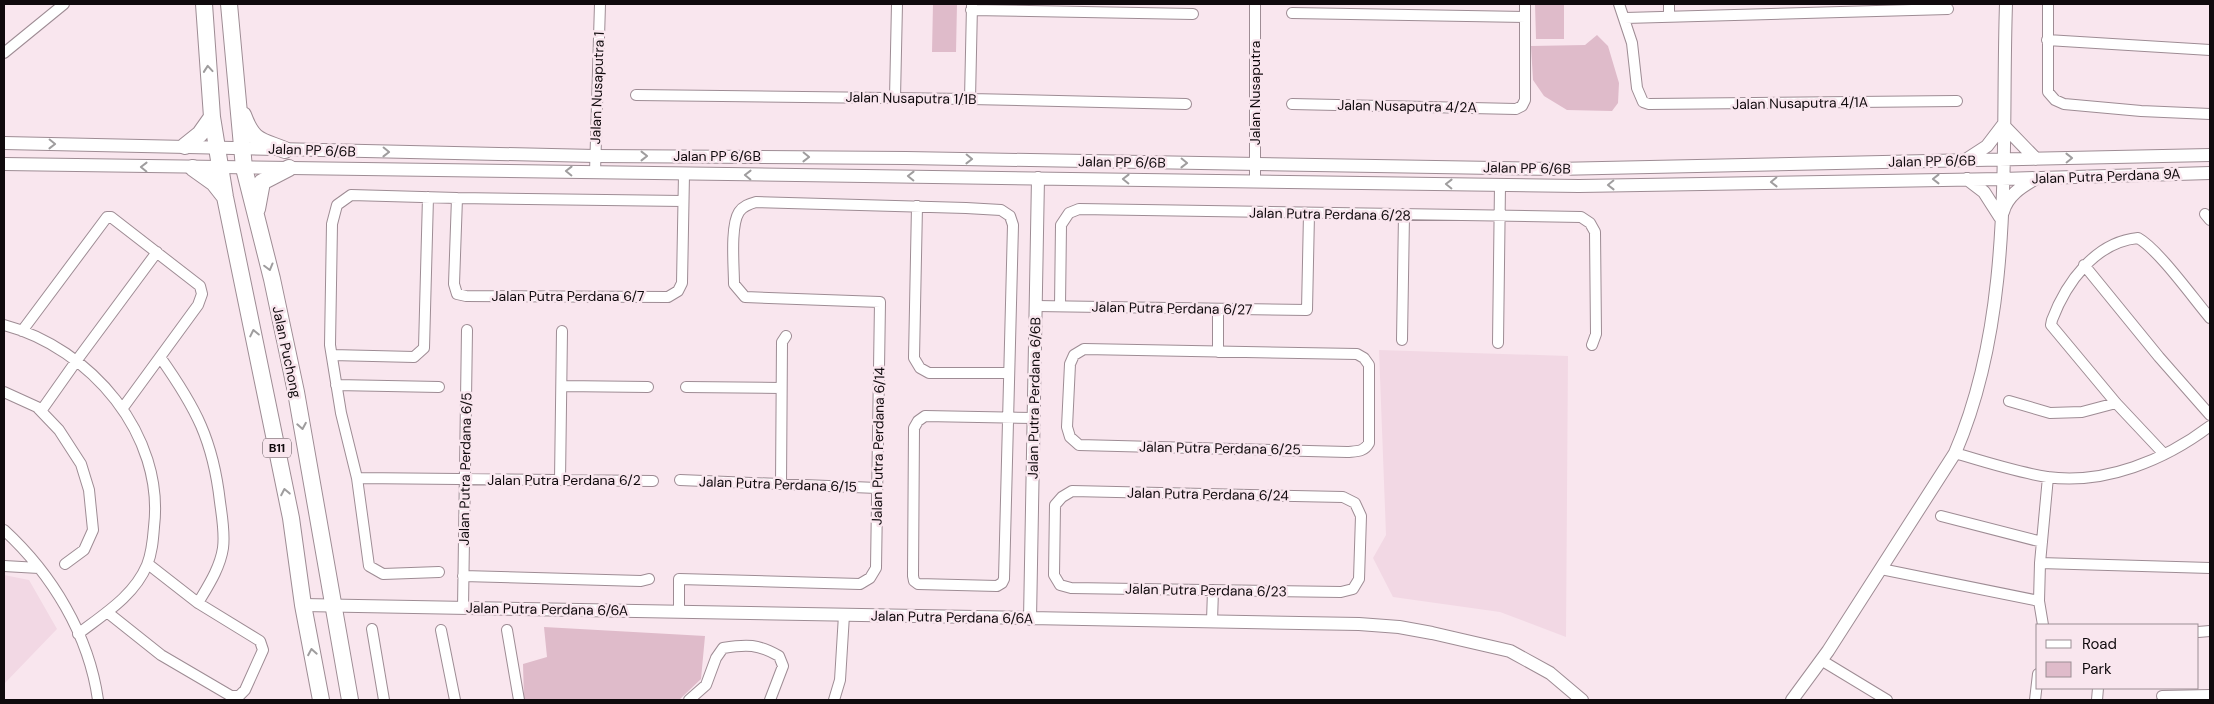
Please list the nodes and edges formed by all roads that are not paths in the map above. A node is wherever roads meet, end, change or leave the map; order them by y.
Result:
1 (64, 4) edge
2 (204, 4) edge
3 (229, 4) edge
4 (600, 4) edge
5 (897, 4) edge
6 (1254, 4) edge
7 (1525, 4) edge
8 (1619, 4) edge
9 (1669, 4) edge
10 (2006, 4) edge
11 (2048, 4) edge
12 (972, 7) edge
13 (1948, 9) dead end
14 (1292, 13) dead end
15 (1193, 14) dead end
16 (1669, 16) junction
17 (1525, 17) junction
18 (1625, 18) junction
19 (2047, 40) junction
20 (2210, 50) edge
21 (4, 53) edge
22 (636, 95) dead end
23 (895, 98) junction
24 (970, 99) junction
25 (1957, 101) dead end
26 (237, 102) junction
27 (1186, 104) dead end
28 (1292, 104) dead end
29 (2210, 114) edge
30 (212, 117) junction
31 (2003, 124) junction
32 (4, 143) edge
33 (185, 146) junction
34 (218, 147) junction
35 (241, 148) junction
36 (285, 150) junction
37 (595, 156) junction
38 (2210, 156) edge
39 (2036, 159) junction
40 (1965, 160) junction
41 (2002, 160) junction
42 (4, 164) edge
43 (1256, 165) junction
44 (193, 168) junction
45 (221, 168) junction
46 (244, 168) junction
47 (289, 168) junction
48 (595, 172) junction
49 (2210, 173) edge
50 (684, 174) junction
51 (1038, 178) junction
52 (2037, 178) junction
53 (1967, 179) junction
54 (2002, 179) junction
55 (1255, 182) junction
56 (1500, 184) junction
57 (225, 197) junction
58 (428, 197) junction
59 (457, 198) junction
60 (683, 201) junction
61 (917, 206) junction
62 (1309, 214) junction
63 (1404, 216) junction
64 (1500, 218) junction
65 (257, 219) junction
66 (2001, 219) junction
67 (158, 252) junction
68 (2084, 265) junction
69 (1036, 306) junction
70 (1060, 306) junction
71 (1218, 309) junction
72 (2210, 318) edge
73 (4, 325) edge
74 (467, 330) dead end
75 (22, 331) junction
76 (562, 331) dead end
77 (786, 336) dead end
78 (1402, 340) dead end
79 (1498, 343) dead end
80 (1592, 345) dead end
81 (1218, 352) junction
82 (332, 356) junction
83 (160, 357) junction
84 (77, 360) junction
85 (1009, 373) junction
86 (336, 385) junction
87 (439, 386) dead end
88 (562, 386) junction
89 (648, 387) dead end
90 (686, 387) dead end
91 (781, 388) junction
92 (4, 392) edge
93 (2009, 401) dead end
94 (2116, 403) junction
95 (122, 408) junction
96 (41, 412) junction
97 (2210, 415) edge
98 (1008, 417) junction
99 (1034, 418) junction
100 (2210, 426) edge
101 (1955, 453) junction
102 (2164, 454) junction
103 (2048, 477) junction
104 (356, 478) junction
105 (465, 479) junction
106 (560, 480) junction
107 (653, 480) dead end
108 (680, 480) dead end
109 (781, 484) junction
110 (877, 488) junction
111 (1941, 516) dead end
112 (4, 530) edge
113 (2042, 542) junction
114 (2040, 563) junction
115 (65, 564) dead end
116 (148, 564) junction
117 (4, 566) edge
118 (39, 568) junction
119 (2210, 568) edge
120 (1881, 569) junction
121 (438, 572) dead end
122 (463, 576) junction
123 (648, 579) dead end
124 (1071, 588) joint
125 (1213, 590) junction
126 (1341, 592) joint
127 (2038, 601) junction
128 (198, 603) junction
129 (303, 605) junction
130 (334, 605) junction
131 (463, 608) junction
132 (107, 612) junction
133 (679, 612) junction
134 (844, 615) junction
135 (1030, 619) junction
136 (1212, 621) junction
137 (2042, 624) edge
138 (372, 629) dead end
139 (441, 630) dead end
140 (508, 630) dead end
141 (78, 634) junction
142 (1821, 660) junction
143 (2162, 695) edge
144 (2210, 695) edge
145 (98, 700) edge
146 (321, 700) edge
147 (350, 700) edge
148 (384, 700) edge
149 (455, 700) edge
150 (519, 700) edge
151 (689, 700) edge
152 (770, 700) edge
153 (834, 700) edge
154 (1582, 700) edge
155 (1792, 700) edge
156 (1886, 700) edge

1 - 21 street
30 -> 2 main road, Jalan Puchong / B11
3 - 26 main road, Jalan Puchong / B11
4 - 37 street, Jalan Nusaputra 1
5 - 23 street
6 - 43 street, Jalan Nusaputra
7 - 17 street
8 - 18 street
9 - 16 street
10 - 31 street
11 - 19 street
12 - 15 street
12 - 24 street
13 - 16 street
14 - 17 street
16 - 18 street
17 - 28 street, Jalan Nusaputra 4/2A
18 - 25 street, Jalan Nusaputra 4/1A
19 - 20 street
19 - 29 street
22 - 23 street, Jalan Nusaputra 1/1B
23 - 24 street, Jalan Nusaputra 1/1B
24 - 27 street, Jalan Nusaputra 1/1B
26 - 35 main road, Jalan Puchong / B11
26 - 36 main road
30 - 33 main road
30 - 34 main road, Jalan Puchong / B11
31 - 39 street
31 - 40 street
31 - 41 street
32 -> 33 street, Jalan PP 6/6B
33 - 34 street, Jalan PP 6/6B
34 - 35 street, Jalan PP 6/6B
34 - 45 main road, Jalan Puchong / B11
35 - 36 street, Jalan PP 6/6B
35 - 46 main road, Jalan Puchong / B11
36 -> 37 street, Jalan PP 6/6B
37 -> 43 street, Jalan PP 6/6B
37 - 48 street, Jalan Nusaputra 1
39 -> 38 street, Jalan Putra Perdana 9A
39 - 41 street, Jalan Putra Perdana 9A
40 - 41 street, Jalan PP 6/6B
40 - 43 street, Jalan PP 6/6B
41 - 54 street
44 -> 42 street, Jalan PP 6/6B
43 - 55 street, Jalan Nusaputra
44 - 45 street, Jalan PP 6/6B
44 - 57 main road
45 - 46 street, Jalan PP 6/6B
45 - 57 main road, Jalan Puchong / B11
46 - 47 street, Jalan PP 6/6B
46 - 65 main road, Jalan Puchong / B11
48 -> 47 street, Jalan PP 6/6B
47 - 65 main road
48 - 50 street, Jalan PP 6/6B
49 - 52 street, Jalan Putra Perdana 9A
51 -> 50 street, Jalan PP 6/6B
50 - 60 street
55 -> 51 street, Jalan PP 6/6B
51 - 69 street, Jalan Putra Perdana 6/6B
52 - 54 street, Jalan Putra Perdana 9A
52 - 66 street
53 - 54 street, Jalan PP 6/6B
53 -> 56 street, Jalan PP 6/6B
53 - 66 street
54 - 66 street
56 -> 55 street, Jalan PP 6/6B
56 - 64 street
129 -> 57 main road, Jalan Puchong / B11
58 - 59 street
58 - 82 street
58 - 82 street
59 - 60 street
59 - 60 street, Jalan Putra Perdana 6/7
61 - 85 street
61 - 85 street
61 - 110 street, Jalan Putra Perdana 6/14
62 - 63 street, Jalan Putra Perdana 6/28
62 - 70 street, Jalan Putra Perdana 6/28
62 - 71 street, Jalan Putra Perdana 6/27
63 - 64 street, Jalan Putra Perdana 6/28
63 - 78 street
64 - 79 street
64 - 80 street, Jalan Putra Perdana 6/28
65 -> 130 main road, Jalan Puchong / B11
66 - 101 street
67 - 75 street
67 - 83 street
67 - 84 street
68 - 72 street
68 - 94 street
68 - 97 street
69 - 70 street, Jalan Putra Perdana 6/27
69 - 99 street, Jalan Putra Perdana 6/6B
70 - 71 street, Jalan Putra Perdana 6/27
71 - 81 street
73 - 75 street
74 - 105 street, Jalan Putra Perdana 6/5
75 - 84 street
76 - 88 street
77 - 91 street
81 - 81 street, Jalan Putra Perdana 6/25
82 - 86 street
83 - 95 street
83 - 128 street
84 - 95 street
84 - 96 street
85 - 98 street
86 - 87 street
86 - 104 street
88 - 89 street
88 - 106 street
90 - 91 street
91 - 109 street
92 - 96 street
93 - 94 street
94 - 102 street
95 - 116 street
96 - 115 street
98 - 98 street
98 - 99 street
99 - 135 street, Jalan Putra Perdana 6/6B
100 - 102 street
101 - 103 street
101 - 120 street
102 - 103 street
103 - 113 street
104 - 105 street, Jalan Putra Perdana 6/2
104 - 121 street
105 - 106 street, Jalan Putra Perdana 6/2
105 - 122 street, Jalan Putra Perdana 6/5
106 - 107 street, Jalan Putra Perdana 6/2
108 - 109 street, Jalan Putra Perdana 6/15
109 - 110 street, Jalan Putra Perdana 6/15
110 - 133 street, Jalan Putra Perdana 6/14
111 - 113 street
112 - 118 street
113 - 114 street
114 - 119 street
114 - 127 street
116 - 128 street
116 - 132 street
117 - 118 street
118 - 141 street
120 - 127 street
120 - 142 street
122 - 123 street
122 - 131 street, Jalan Putra Perdana 6/5
124 - 125 street, Jalan Putra Perdana 6/23
124 - 126 street, Jalan Putra Perdana 6/24
125 - 126 street, Jalan Putra Perdana 6/23
125 - 136 street
127 - 137 street
128 - 132 street
129 - 130 street, Jalan Putra Perdana 6/6A
146 -> 129 main road, Jalan Puchong / B11
130 - 131 street, Jalan Putra Perdana 6/6A
130 - 147 main road, Jalan Puchong / B11
131 - 133 street, Jalan Putra Perdana 6/6A
132 - 141 street
133 - 134 street, Jalan Putra Perdana 6/6A
134 - 135 street, Jalan Putra Perdana 6/6A
134 - 153 street
135 - 136 street, Jalan Putra Perdana 6/6A
136 - 154 street, Jalan Putra Perdana 6/6A
138 - 148 street
139 - 149 street
140 - 150 street
141 - 145 street
142 - 155 street
142 - 156 street
143 - 144 street
151 - 152 street

